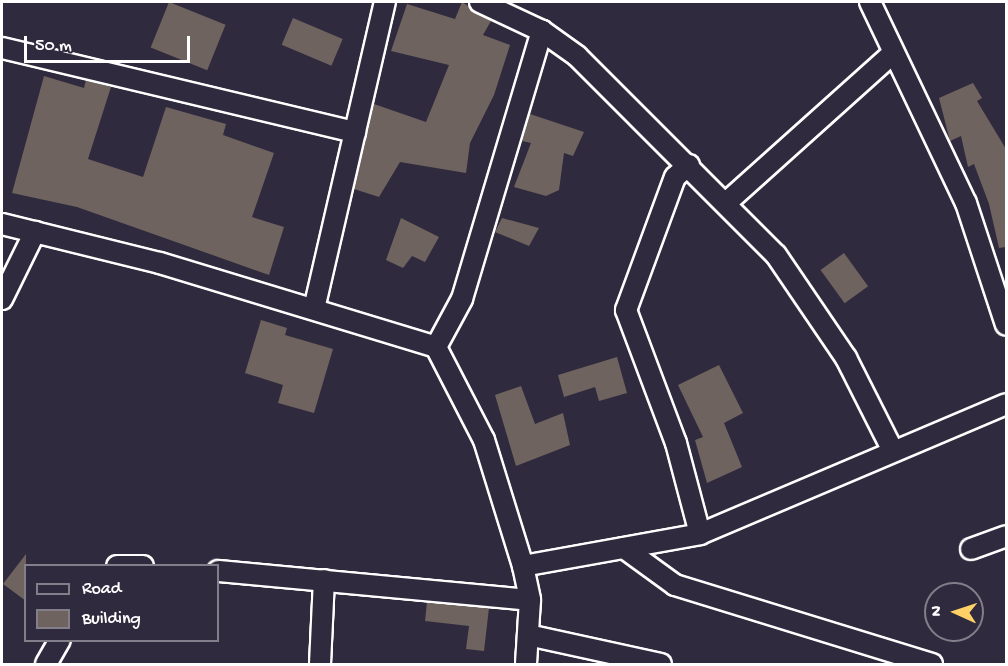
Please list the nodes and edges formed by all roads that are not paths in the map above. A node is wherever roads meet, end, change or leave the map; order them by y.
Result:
1 (386, 2) edge
2 (480, 2) edge
3 (870, 2) edge
4 (542, 31) junction
5 (2, 48) edge
6 (892, 54) junction
7 (355, 132) junction
8 (689, 165) junction
9 (726, 203) junction
10 (2, 224) edge
11 (35, 232) junction
12 (2, 299) edge
13 (314, 309) junction
14 (1006, 325) edge
15 (436, 346) junction
16 (1006, 404) edge
17 (893, 451) junction
18 (700, 534) junction
19 (1006, 536) edge
20 (624, 548) junction
21 (971, 549) dead end
22 (523, 566) junction
23 (219, 572) edge
24 (324, 580) junction
25 (530, 600) junction
26 (528, 635) junction
27 (59, 642) edge
28 (46, 664) edge
29 (320, 664) edge
30 (526, 664) edge
31 (661, 664) edge
32 (933, 664) edge

1 - 7 street
2 - 4 street
3 - 6 street
4 - 8 street
4 - 15 street
5 - 7 street
6 - 9 street
6 - 14 street
7 - 13 street
8 - 9 street
8 - 18 street
9 - 17 street
10 - 11 street
11 - 12 street
11 - 13 street
13 - 15 street
15 - 22 street
16 - 17 street
17 - 18 street
18 - 20 street
19 - 21 street
20 - 22 street
20 - 32 street
22 - 25 street
23 - 24 street
24 - 25 street
24 - 29 street
25 - 26 street
26 - 30 street
26 - 31 street
27 - 28 street

